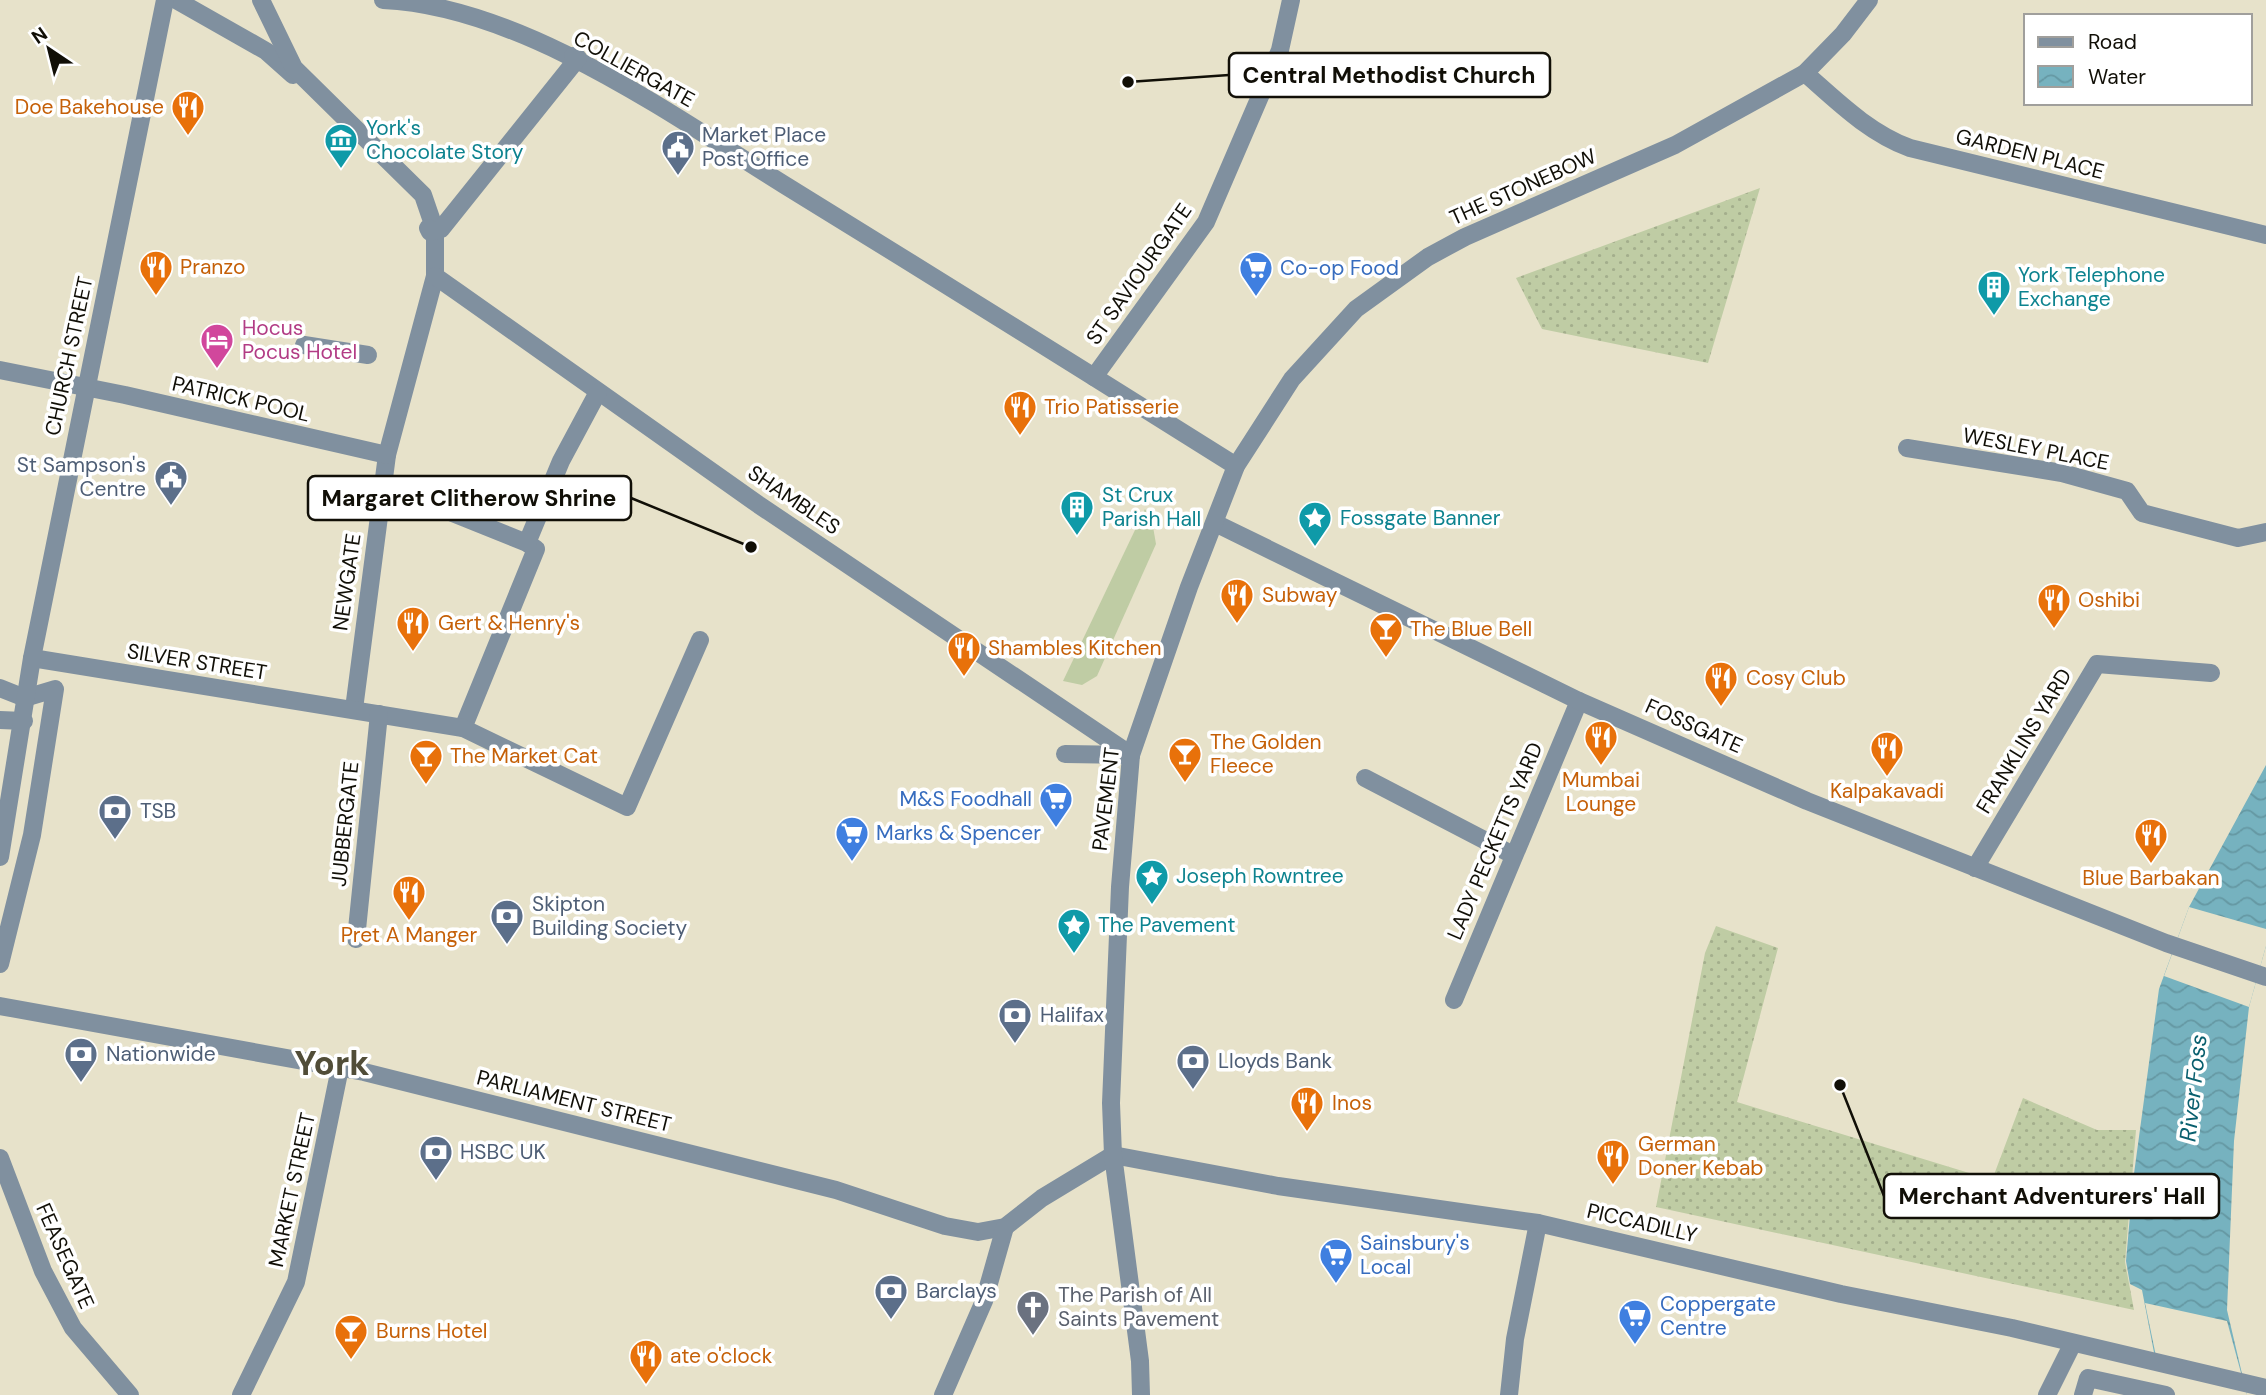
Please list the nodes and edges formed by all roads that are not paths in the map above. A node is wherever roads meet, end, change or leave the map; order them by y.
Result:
1 (165, 0) edge
2 (176, 0) edge
3 (261, 0) edge
4 (383, 0) edge
5 (392, 0) edge
6 (411, 0) edge
7 (1291, 0) edge
8 (1869, 0) edge
9 (575, 61) junction
10 (1805, 73) junction
11 (435, 230) junction
12 (2266, 235) edge
13 (435, 276) junction
14 (304, 345) dead end
15 (368, 355) dead end
16 (0, 370) edge
17 (1094, 377) junction
18 (85, 387) junction
19 (598, 392) junction
20 (1907, 448) dead end
21 (387, 455) junction
22 (1236, 466) junction
23 (383, 485) junction
24 (1215, 523) junction
25 (2266, 532) edge
26 (527, 543) junction
27 (700, 640) dead end
28 (32, 658) junction
29 (2211, 673) dead end
30 (0, 688) edge
31 (25, 698) junction
32 (1579, 701) junction
33 (354, 709) junction
34 (379, 714) junction
35 (2, 721) edge
36 (24, 721) junction
37 (463, 728) junction
38 (1065, 754) dead end
39 (1131, 755) junction
40 (1365, 778) dead end
41 (1513, 855) junction
42 (0, 856) edge
43 (1975, 868) junction
44 (356, 939) dead end
45 (0, 964) edge
46 (2266, 977) edge
47 (1454, 1000) dead end
48 (0, 1006) edge
49 (340, 1068) junction
50 (1113, 1155) junction
51 (0, 1158) edge
52 (1538, 1223) junction
53 (1004, 1227) junction
54 (2074, 1343) junction
55 (2266, 1388) edge
56 (2164, 1394) edge
57 (130, 1395) edge
58 (241, 1395) edge
59 (943, 1395) edge
60 (1141, 1395) edge
61 (1509, 1395) edge
62 (2047, 1395) edge
63 (2084, 1395) edge

1 - 18 street, CHURCH STREET
2 - 11 street
3 - 11 street
4 - 5 street, COLLIERGATE
5 - 9 street, COLLIERGATE
6 - 9 street
7 - 17 street, ST SAVIOURGATE
8 - 10 street, THE STONEBOW
9 - 11 street
9 - 17 street, COLLIERGATE
10 - 12 street, GARDEN PLACE
10 - 22 street, THE STONEBOW
11 - 13 street, NEWGATE
13 - 19 street, SHAMBLES
13 - 21 street, NEWGATE
14 - 15 street
16 - 18 street, PATRICK POOL
17 - 22 street, COLLIERGATE
18 - 21 street, PATRICK POOL
18 - 28 street, CHURCH STREET
19 - 26 street
19 - 39 street, SHAMBLES
20 - 25 street, WESLEY PLACE
21 - 23 street, NEWGATE
22 - 24 street, PAVEMENT
23 - 26 street
23 - 33 street, NEWGATE
24 - 32 street, FOSSGATE
24 - 39 street, PAVEMENT
26 - 37 street
27 - 37 street, SILVER STREET
28 - 31 street, CHURCH STREET
28 - 33 street, SILVER STREET
29 - 43 street, FRANKLINS YARD
30 - 31 street
31 - 36 street, CHURCH STREET
31 - 45 street
32 - 41 street, LADY PECKETTS YARD
32 - 43 street, FOSSGATE
33 - 34 street, SILVER STREET
34 - 37 street, SILVER STREET
34 - 44 street, JUBBERGATE
35 - 36 street
36 - 42 street, CHURCH STREET
38 - 39 street
39 - 50 street, PAVEMENT
40 - 41 street
41 - 47 street, LADY PECKETTS YARD
43 - 46 street, FOSSGATE
48 - 49 street, PARLIAMENT STREET
49 - 53 street, PARLIAMENT STREET
49 - 58 street, MARKET STREET
50 - 52 street, PICCADILLY
50 - 53 street
50 - 60 street, PAVEMENT
51 - 57 street, FEASEGATE
52 - 54 street, PICCADILLY
52 - 61 street
53 - 59 street
54 - 55 street, PICCADILLY
54 - 62 street
56 - 63 street

